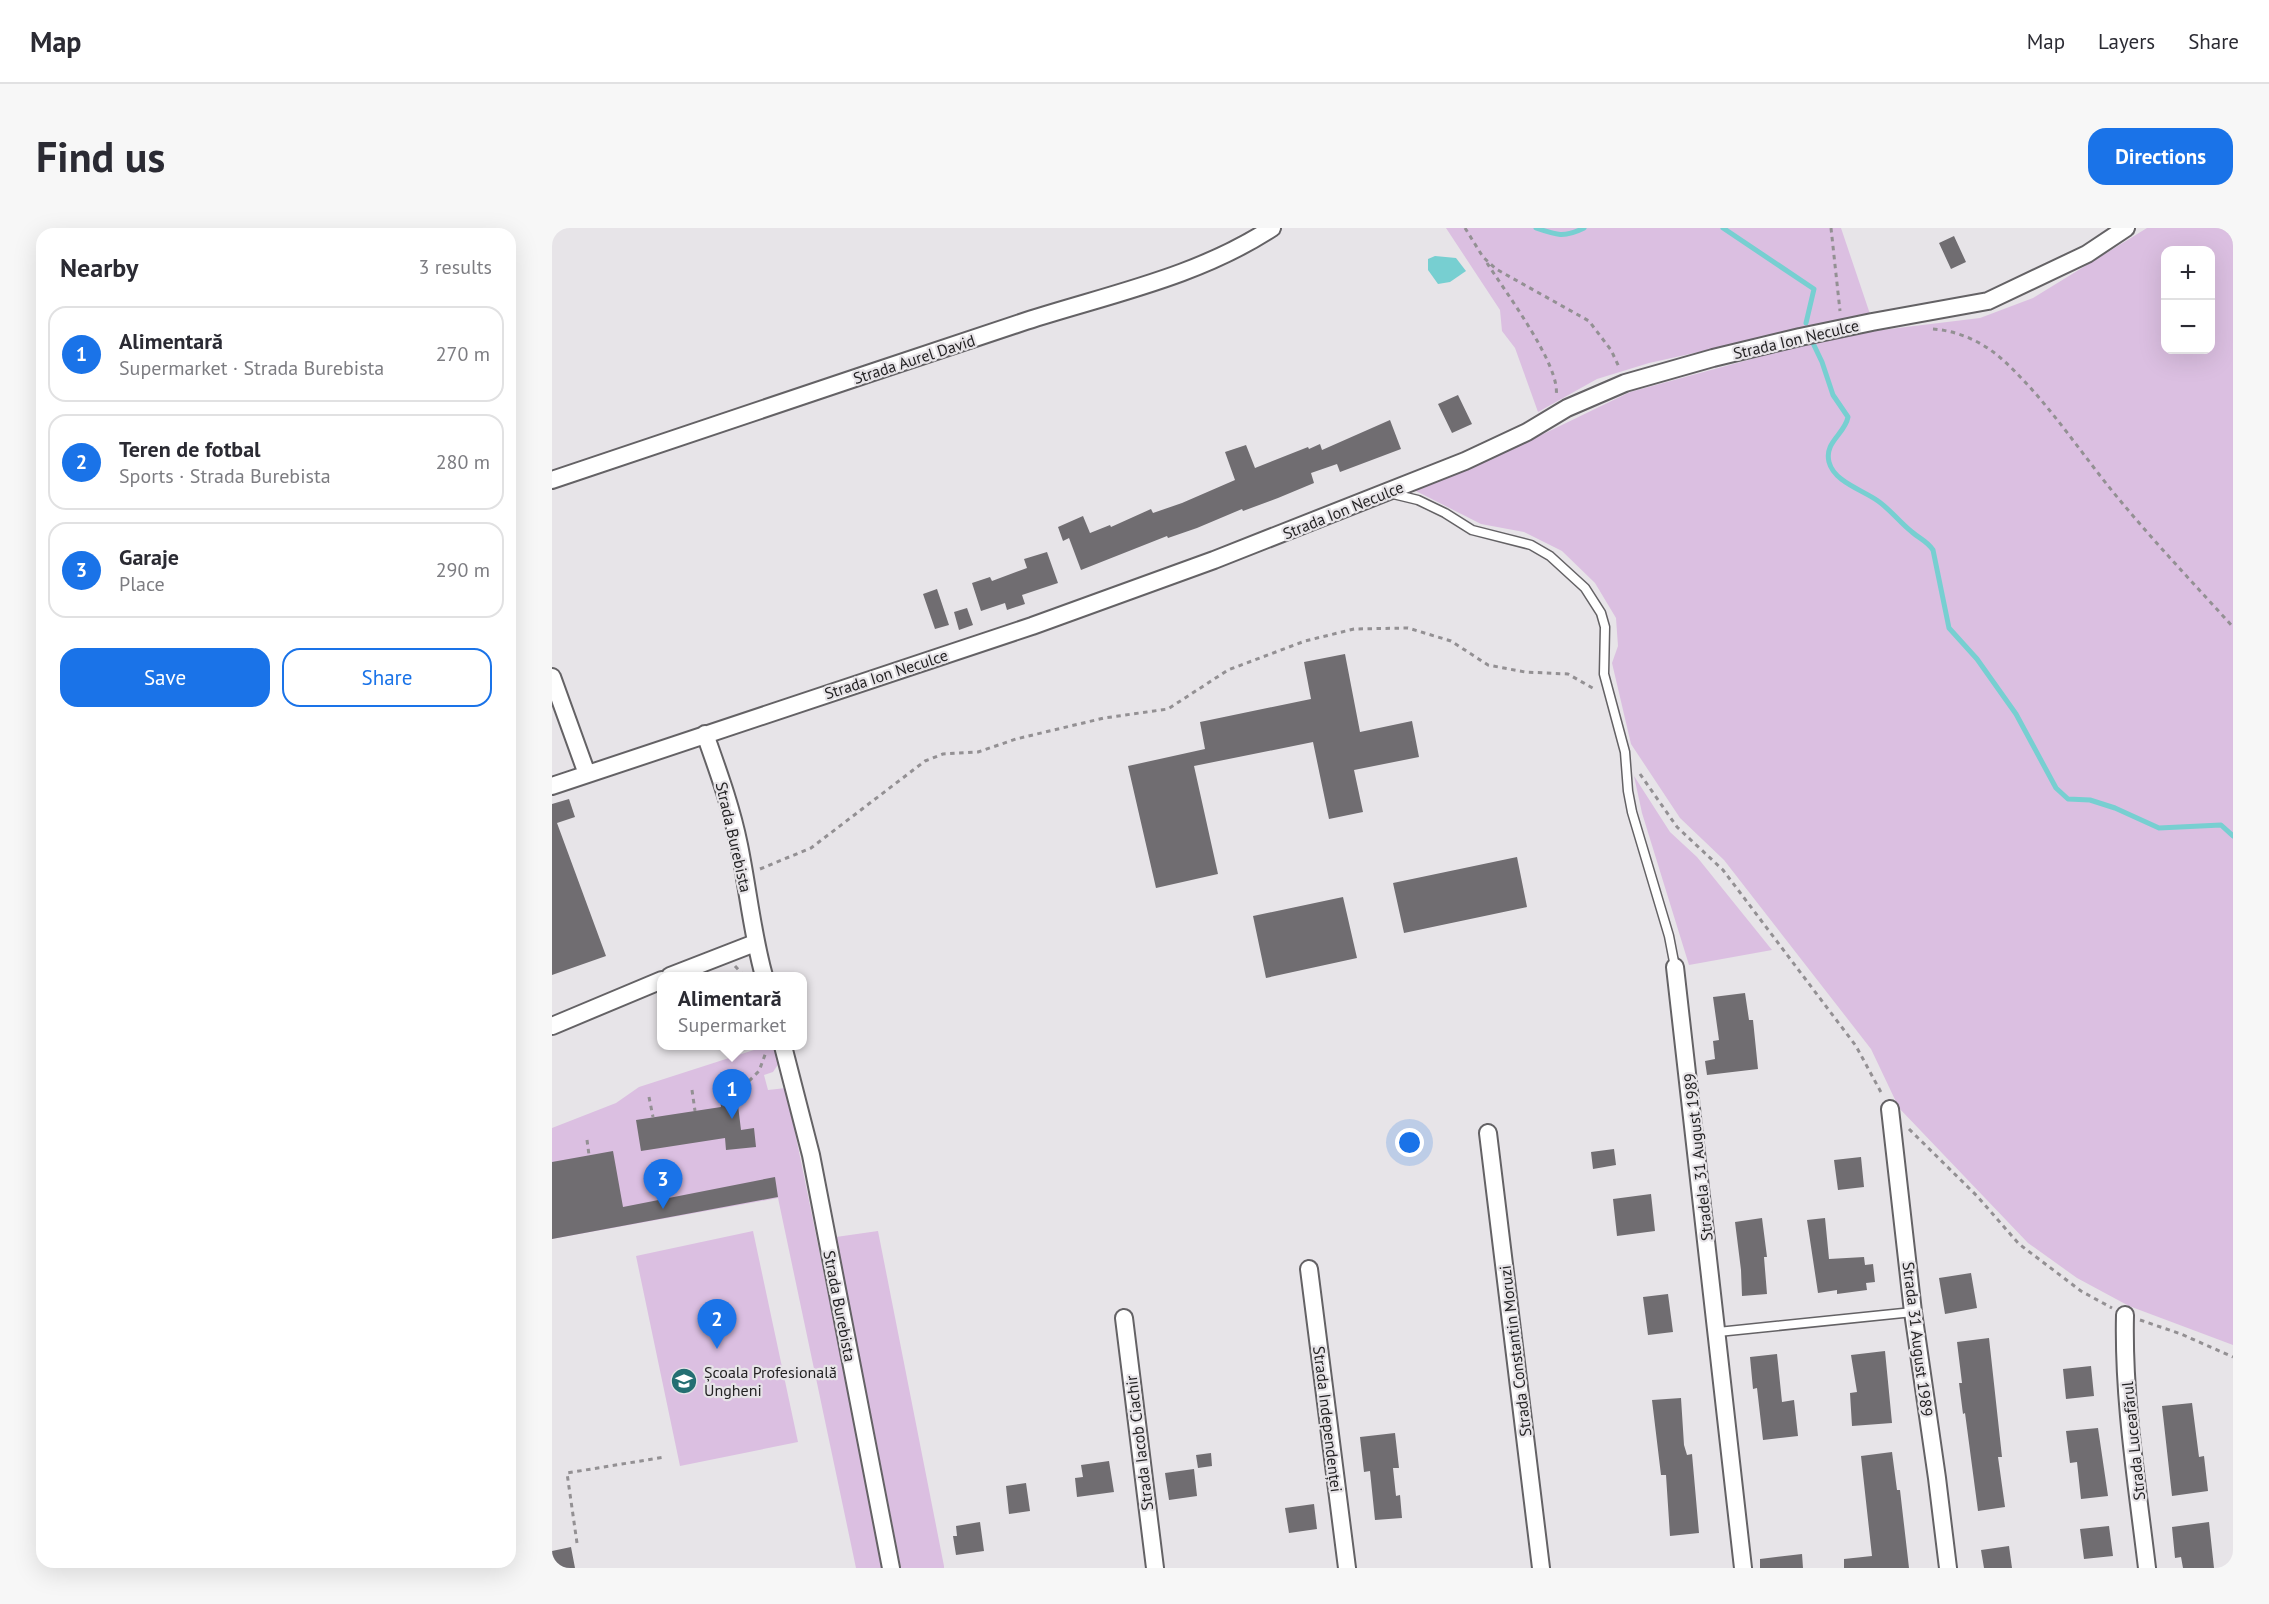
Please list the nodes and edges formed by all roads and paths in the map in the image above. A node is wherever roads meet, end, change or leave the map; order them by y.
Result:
1 (1272, 228) edge
2 (1465, 228) edge
3 (1831, 228) edge
4 (2126, 228) edge
5 (1483, 257) junction
6 (1843, 328) junction
7 (1927, 328) dead end
8 (1625, 383) junction
9 (1544, 422) junction
10 (552, 480) edge
11 (1385, 493) junction
12 (2233, 627) edge
13 (552, 677) edge
14 (1610, 698) junction
15 (705, 734) junction
16 (1625, 752) junction
17 (587, 774) junction
18 (552, 786) edge
19 (744, 875) junction
20 (755, 943) junction
21 (1675, 967) joint
22 (680, 972) edge
23 (763, 972) edge
24 (657, 982) edge
25 (552, 1026) edge
26 (765, 1050) edge
27 (784, 1050) edge
28 (749, 1081) dead end
29 (692, 1090) dead end
30 (649, 1097) dead end
31 (1890, 1109) junction
32 (695, 1111) dead end
33 (653, 1118) dead end
34 (1488, 1133) dead end
35 (587, 1140) dead end
36 (589, 1155) dead end
37 (1309, 1269) dead end
38 (1913, 1312) junction
39 (2125, 1315) junction
40 (1124, 1318) dead end
41 (1718, 1332) junction
42 (2233, 1357) edge
43 (665, 1457) dead end
44 (577, 1543) dead end
45 (891, 1568) edge
46 (1155, 1568) edge
47 (1347, 1568) edge
48 (1541, 1568) edge
49 (1743, 1568) edge
50 (1948, 1568) edge
51 (2147, 1568) edge

1 - 10 street, Strada Aurel David
2 - 5 path
3 - 6 path
4 - 6 street, Strada Ion Neculce
5 - 8 path
5 - 9 path
6 - 8 street, Strada Ion Neculce
7 - 12 path
8 - 9 street, Strada Ion Neculce
9 - 11 street, Strada Ion Neculce
11 - 14 lane, Stradela 31 August 1989
11 - 15 street, Strada Ion Neculce
13 - 17 street
14 - 16 lane, Stradela 31 August 1989
14 - 19 path
15 - 17 street, Strada Ion Neculce
15 - 19 street, Strada Burebista
16 - 21 lane, Stradela 31 August 1989
16 - 31 path
17 - 18 street, Strada Ion Neculce
19 - 20 street, Strada Burebista
20 - 22 street
20 - 23 street, Strada Burebista
21 - 41 street, Stradela 31 August 1989
24 - 25 street
26 - 28 path
27 - 45 street, Strada Burebista
29 - 32 path
30 - 33 path
31 - 38 street, Strada 31 August 1989
31 - 39 path
34 - 48 street, Strada Constantin Moruzi
35 - 36 path
37 - 47 street, Strada Independenței
38 - 41 lane
38 - 50 street, Strada 31 August 1989
39 - 42 path
39 - 51 street, Strada Luceafărul
40 - 46 street, Strada Iacob Ciachir
41 - 49 street, Stradela 31 August 1989
43 - 44 path

